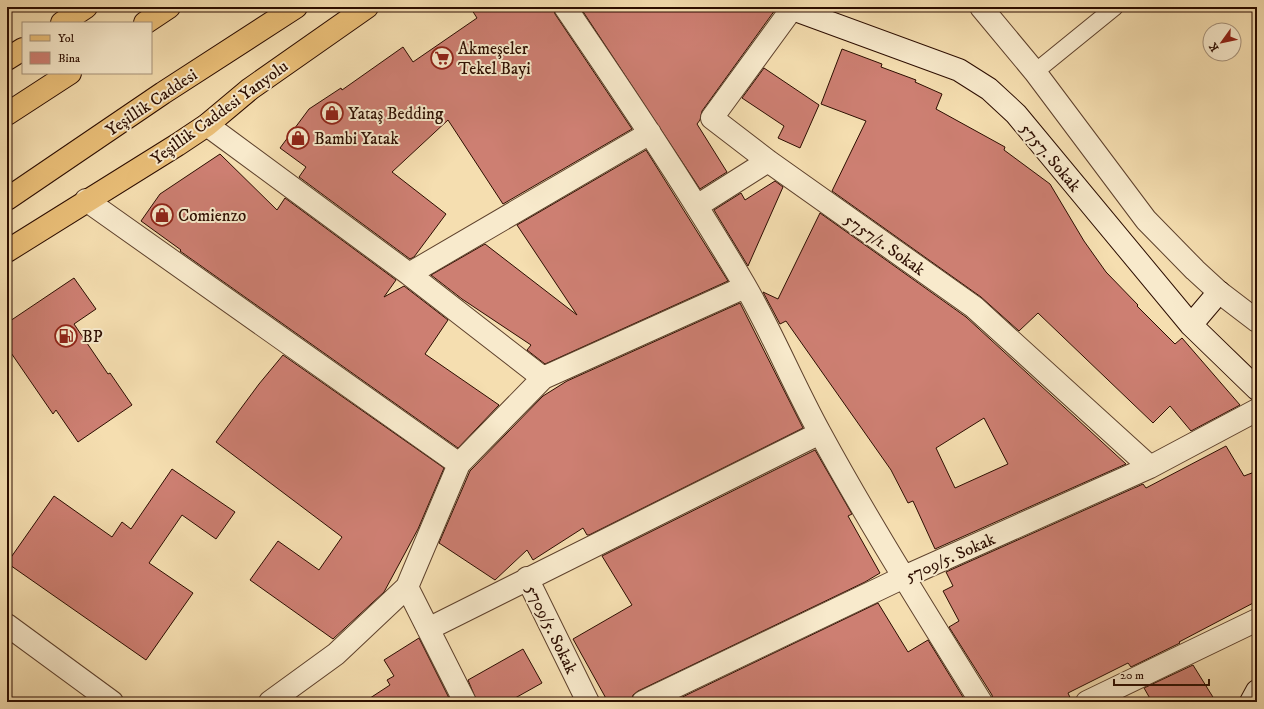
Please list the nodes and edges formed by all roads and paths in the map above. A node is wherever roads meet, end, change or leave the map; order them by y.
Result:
1 (86, 7) edge
2 (170, 7) edge
3 (296, 7) edge
4 (367, 7) edge
5 (565, 7) edge
6 (981, 7) edge
7 (1115, 7) edge
8 (789, 8) edge
9 (64, 22) edge
10 (147, 22) edge
11 (22, 50) edge
12 (7, 59) edge
13 (1035, 72) junction
14 (68, 74) edge
15 (7, 114) edge
16 (207, 125) junction
17 (650, 133) junction
18 (768, 161) junction
19 (7, 199) edge
20 (86, 200) junction
21 (697, 206) junction
22 (7, 251) edge
23 (409, 274) junction
24 (745, 287) junction
25 (1219, 292) junction
26 (1257, 321) edge
27 (1191, 324) junction
28 (543, 378) junction
29 (1257, 389) edge
30 (1257, 410) edge
31 (820, 433) junction
32 (459, 464) junction
33 (1150, 467) junction
34 (904, 577) junction
35 (528, 578) junction
36 (407, 587) junction
37 (1257, 620) edge
38 (7, 625) edge
39 (428, 629) junction
40 (1257, 691) edge
41 (284, 698) edge
42 (112, 702) edge
43 (465, 702) edge
44 (588, 702) edge
45 (643, 702) edge
46 (981, 702) edge
47 (1087, 702) edge
48 (1251, 702) edge

1 - 9 main road
2 - 10 main road
3 - 19 main road, Yeşillik Caddesi
4 - 16 main road, Yeşillik Caddesi Yanyolu
5 - 17 street
6 - 13 street
7 - 13 lane
8 - 18 street, 5757/1. Sokak
8 - 27 street, 5757. Sokak
11 - 12 main road
13 - 25 street
14 - 15 main road
16 - 20 main road, Yeşillik Caddesi Yanyolu
16 - 23 street
17 - 21 street
17 - 23 street
18 - 21 street
18 - 33 street, 5757/1. Sokak
20 - 22 main road, Yeşillik Caddesi Yanyolu
20 - 32 street
21 - 24 street
23 - 28 street
24 - 28 street
24 - 31 street
25 - 26 street
25 - 27 street
27 - 29 street, 5757. Sokak
28 - 32 street
30 - 33 street, 5709/5. Sokak
31 - 34 street
31 - 35 street
32 - 36 street
33 - 34 street, 5709/5. Sokak
34 - 45 street, 5709/5. Sokak
34 - 46 street
35 - 39 street
35 - 44 street, 5709/5. Sokak
36 - 39 street
36 - 41 street
37 - 47 street
38 - 42 street
39 - 43 street
40 - 48 street

